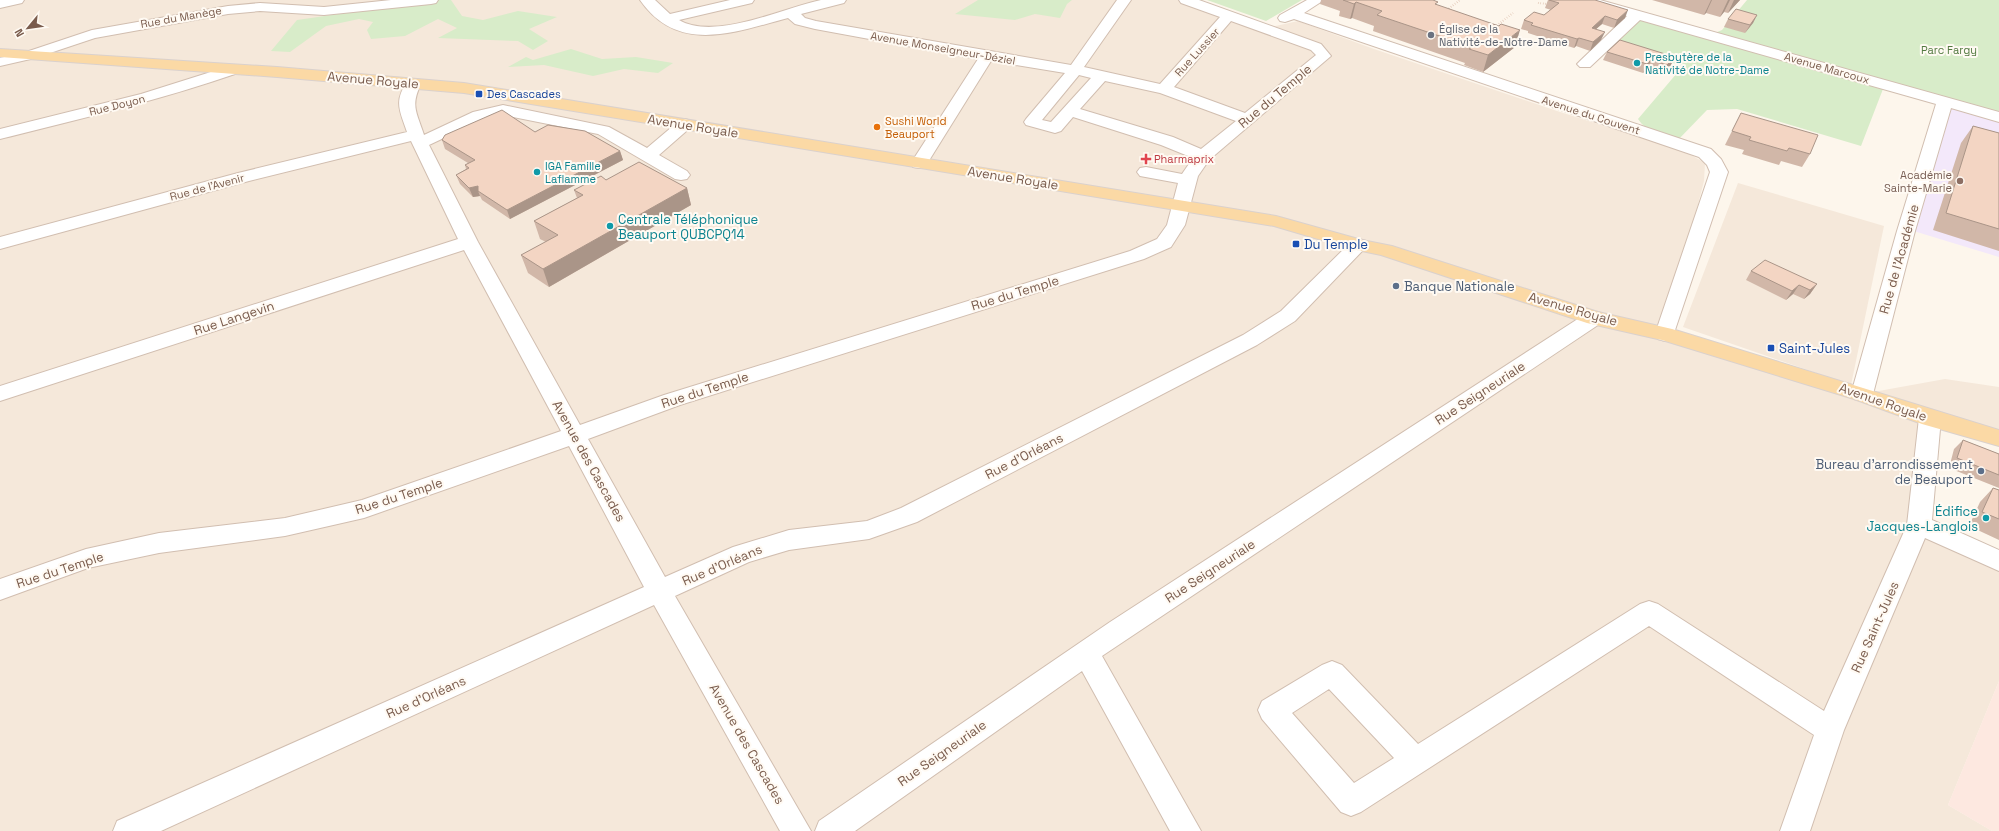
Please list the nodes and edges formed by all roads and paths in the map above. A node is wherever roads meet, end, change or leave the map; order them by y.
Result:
1 (17, 0) edge
2 (431, 0) edge
3 (647, 0) edge
4 (747, 0) edge
5 (839, 0) edge
6 (1124, 0) edge
7 (1186, 0) edge
8 (1317, 0) edge
9 (1460, 0) edge
10 (1551, 0) edge
11 (1585, 0) edge
12 (0, 4) edge
13 (357, 4) edge
14 (1538, 4) dead end
15 (1445, 11) edge
16 (790, 13) junction
17 (1513, 13) dead end
18 (1293, 14) junction
19 (1637, 14) junction
20 (1230, 16) junction
21 (667, 19) junction
22 (1266, 28) junction
23 (1495, 28) edge
24 (0, 53) edge
25 (30, 55) junction
26 (987, 56) junction
27 (0, 62) edge
28 (1586, 64) dead end
29 (233, 70) junction
30 (1075, 70) junction
31 (1101, 76) junction
32 (413, 84) junction
33 (1164, 89) junction
34 (520, 97) junction
35 (1945, 102) junction
36 (503, 110) junction
37 (1070, 111) junction
38 (1999, 117) edge
39 (1247, 119) junction
40 (685, 124) junction
41 (0, 134) edge
42 (418, 139) junction
43 (648, 156) junction
44 (1203, 156) junction
45 (919, 163) junction
46 (1146, 172) dead end
47 (681, 175) dead end
48 (1187, 180) junction
49 (1182, 206) junction
50 (469, 242) junction
51 (0, 243) edge
52 (1359, 245) junction
53 (1594, 318) junction
54 (1665, 334) junction
55 (0, 394) edge
56 (1862, 394) junction
57 (1930, 418) junction
58 (575, 436) junction
59 (1999, 438) edge
60 (1919, 525) junction
61 (1999, 561) edge
62 (0, 590) edge
63 (660, 592) junction
64 (1086, 653) junction
65 (1830, 730) junction
66 (1415, 761) junction
67 (128, 831) edge
68 (796, 831) edge
69 (830, 831) edge
70 (1186, 831) edge
71 (1795, 831) edge

1 - 12 street
2 - 13 street, Rue du Manège
3 - 21 street
4 - 21 street
5 - 16 street
6 - 30 street
7 - 20 street
8 - 18 street
9 - 15 path
10 - 14 path
11 - 19 street, Avenue Marcoux
13 - 25 street, Rue du Manège
16 - 21 street
16 - 26 street, Avenue Monseigneur-Déziel
17 - 23 path
18 - 22 street
18 - 54 street, Avenue du Couvent
19 - 28 street
19 - 35 street, Avenue Marcoux
20 - 22 street
20 - 33 street, Rue Lussier
22 - 39 street, Rue du Temple
24 - 25 main road, Avenue Royale
25 - 27 street, Rue du Manège
25 - 29 main road, Avenue Royale
26 - 30 street, Avenue Monseigneur-Déziel
26 - 45 street
29 - 32 main road, Avenue Royale
29 - 41 street, Rue Doyon
30 - 31 street, Avenue Monseigneur-Déziel
30 - 37 street
31 - 33 street, Avenue Monseigneur-Déziel
31 - 37 street
32 - 34 main road, Avenue Royale
32 - 42 street, Avenue des Cascades
33 - 39 street, Avenue Monseigneur-Déziel
34 - 36 street
34 - 40 main road, Avenue Royale
35 - 38 street, Avenue Marcoux
35 - 56 street, Rue de l'Académie
36 - 42 street, Rue de l'Avenir
36 - 43 street
37 - 44 street
39 - 44 street, Rue du Temple
40 - 43 street
40 - 45 main road, Avenue Royale
42 - 50 street, Avenue des Cascades
42 - 51 street, Rue de l'Avenir
43 - 47 street
44 - 48 street, Rue du Temple
45 - 49 main road, Avenue Royale
46 - 48 street
48 - 49 street, Rue du Temple
49 - 52 main road, Avenue Royale
49 - 58 street, Rue du Temple
50 - 55 street, Rue Langevin
50 - 58 street, Avenue des Cascades
52 - 53 main road, Avenue Royale
52 - 63 street, Rue d'Orléans
53 - 54 main road, Avenue Royale
53 - 64 street, Rue Seigneuriale
54 - 56 main road, Avenue Royale
56 - 57 main road, Avenue Royale
57 - 59 main road, Avenue Royale
57 - 60 street, Rue Saint-Jules
58 - 62 street, Rue du Temple
58 - 63 street, Avenue des Cascades
60 - 61 street
60 - 65 street, Rue Saint-Jules
63 - 67 street, Rue d'Orléans
63 - 68 street, Avenue des Cascades
64 - 69 street, Rue Seigneuriale
64 - 70 street
65 - 66 street
65 - 71 street, Rue Saint-Jules
66 - 66 street

